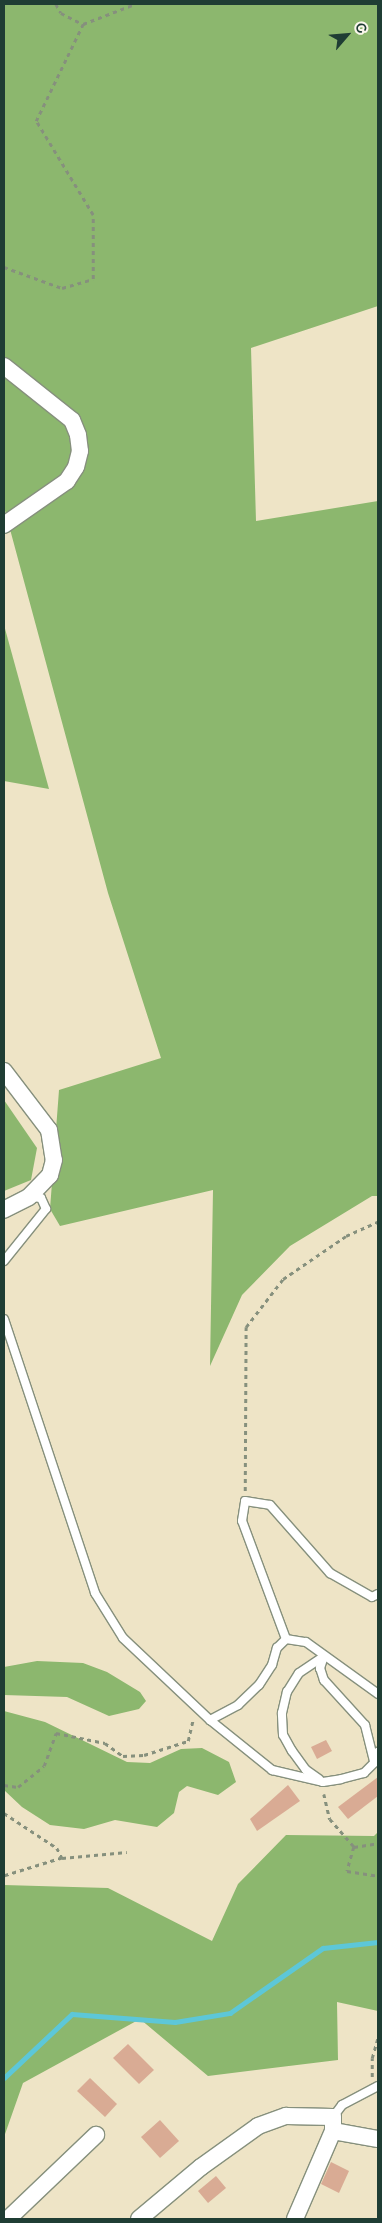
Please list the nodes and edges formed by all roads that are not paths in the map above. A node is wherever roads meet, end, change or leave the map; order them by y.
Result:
1 (4, 366) edge
2 (4, 525) edge
3 (4, 1071) edge
4 (29, 1197) junction
5 (4, 1210) edge
6 (4, 1261) edge
7 (4, 1319) edge
8 (378, 1594) edge
9 (286, 1639) junction
10 (324, 1656) junction
11 (378, 1694) edge
12 (210, 1720) junction
13 (378, 1752) edge
14 (374, 1763) junction
15 (323, 1782) junction
16 (376, 2087) edge
17 (333, 2124) junction
18 (96, 2135) dead end
19 (378, 2139) edge
20 (8, 2219) edge
21 (139, 2219) edge
22 (295, 2219) edge

1 - 2 street
3 - 4 street
4 - 5 street
4 - 6 lane
7 - 12 lane
8 - 9 lane
9 - 10 lane
9 - 12 lane
10 - 11 lane
10 - 14 lane
10 - 15 lane
12 - 15 lane
13 - 14 lane
14 - 15 lane
16 - 17 lane
17 - 19 street
17 - 21 street
17 - 22 street
18 - 20 street

